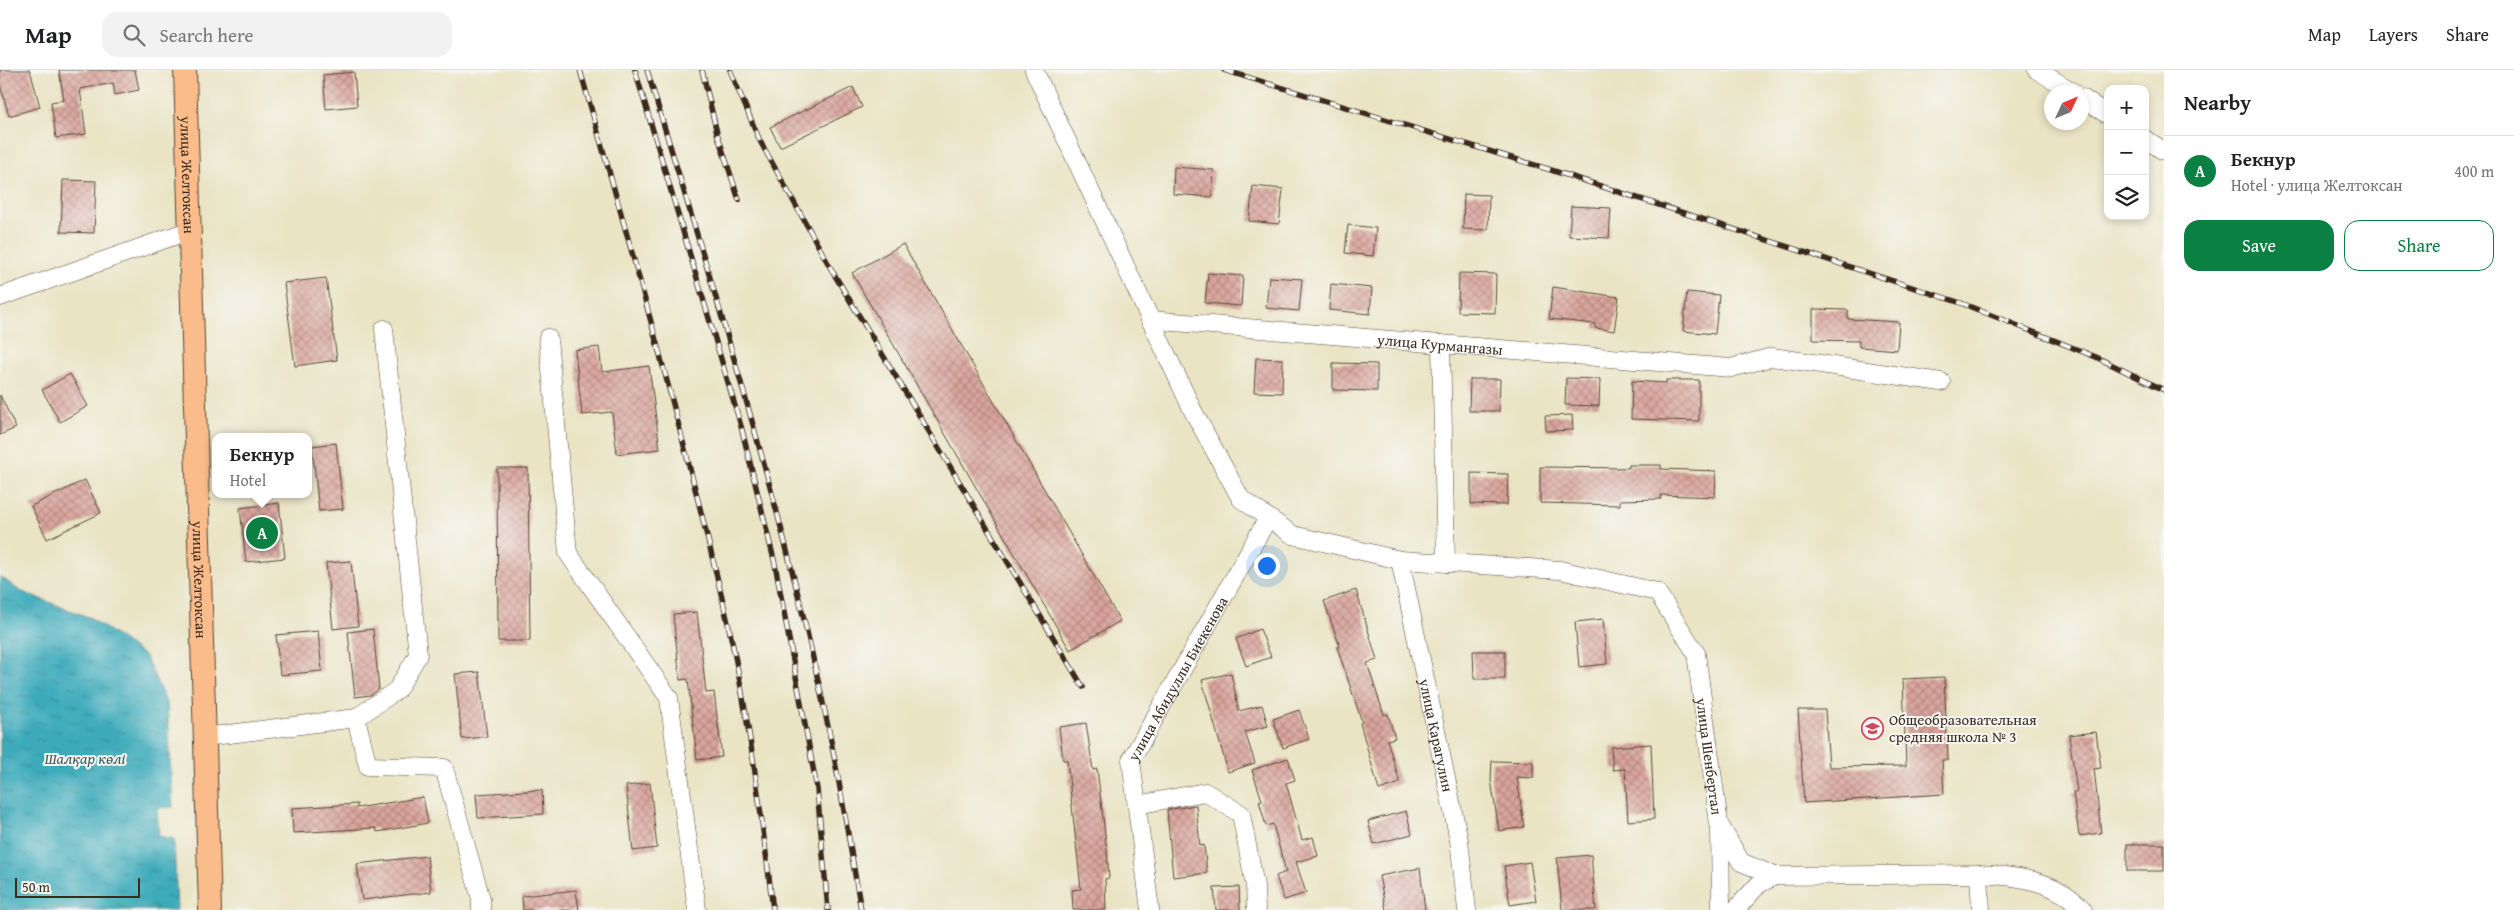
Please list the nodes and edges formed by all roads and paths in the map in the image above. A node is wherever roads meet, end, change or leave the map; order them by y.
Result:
1 (185, 70) edge
2 (1034, 70) edge
3 (2037, 70) edge
4 (2062, 85) edge
5 (2089, 103) edge
6 (2104, 112) edge
7 (2149, 142) edge
8 (2164, 151) edge
9 (190, 230) junction
10 (0, 297) edge
11 (1150, 320) junction
12 (384, 329) dead end
13 (548, 338) dead end
14 (1442, 344) junction
15 (1941, 382) dead end
16 (1268, 518) junction
17 (1400, 560) junction
18 (1446, 563) junction
19 (356, 718) junction
20 (205, 737) junction
21 (1137, 805) junction
22 (1720, 824) junction
23 (1979, 874) junction
24 (1775, 876) junction
25 (210, 910) edge
26 (482, 910) edge
27 (697, 910) edge
28 (1150, 910) edge
29 (1256, 910) edge
30 (1467, 910) edge
31 (1721, 910) edge
32 (1735, 910) edge
33 (1980, 910) edge
34 (2083, 910) edge

1 - 9 main road, улица Желтоксан
2 - 11 street, улица Шенбертал
3 - 4 street
5 - 6 street
7 - 8 street
9 - 10 street
9 - 20 main road, улица Желтоксан
11 - 14 street, улица Курмангазы
11 - 16 street, улица Шенбертал
12 - 19 street
13 - 27 street
14 - 15 street, улица Курмангазы
14 - 18 street
16 - 17 street, улица Шенбертал
16 - 21 street, улица Абидуллы Биекенова
17 - 18 street, улица Шенбертал
17 - 30 street, улица Карагулин
18 - 22 street, улица Шенбертал
19 - 20 street
19 - 26 street
20 - 25 main road, улица Желтоксан
21 - 28 street, улица Абидуллы Биекенова
21 - 29 street
22 - 24 street, улица Шенбертал
22 - 31 street
23 - 24 street, улица Шенбертал
23 - 33 street
23 - 34 street, улица Шенбертал
24 - 32 street

